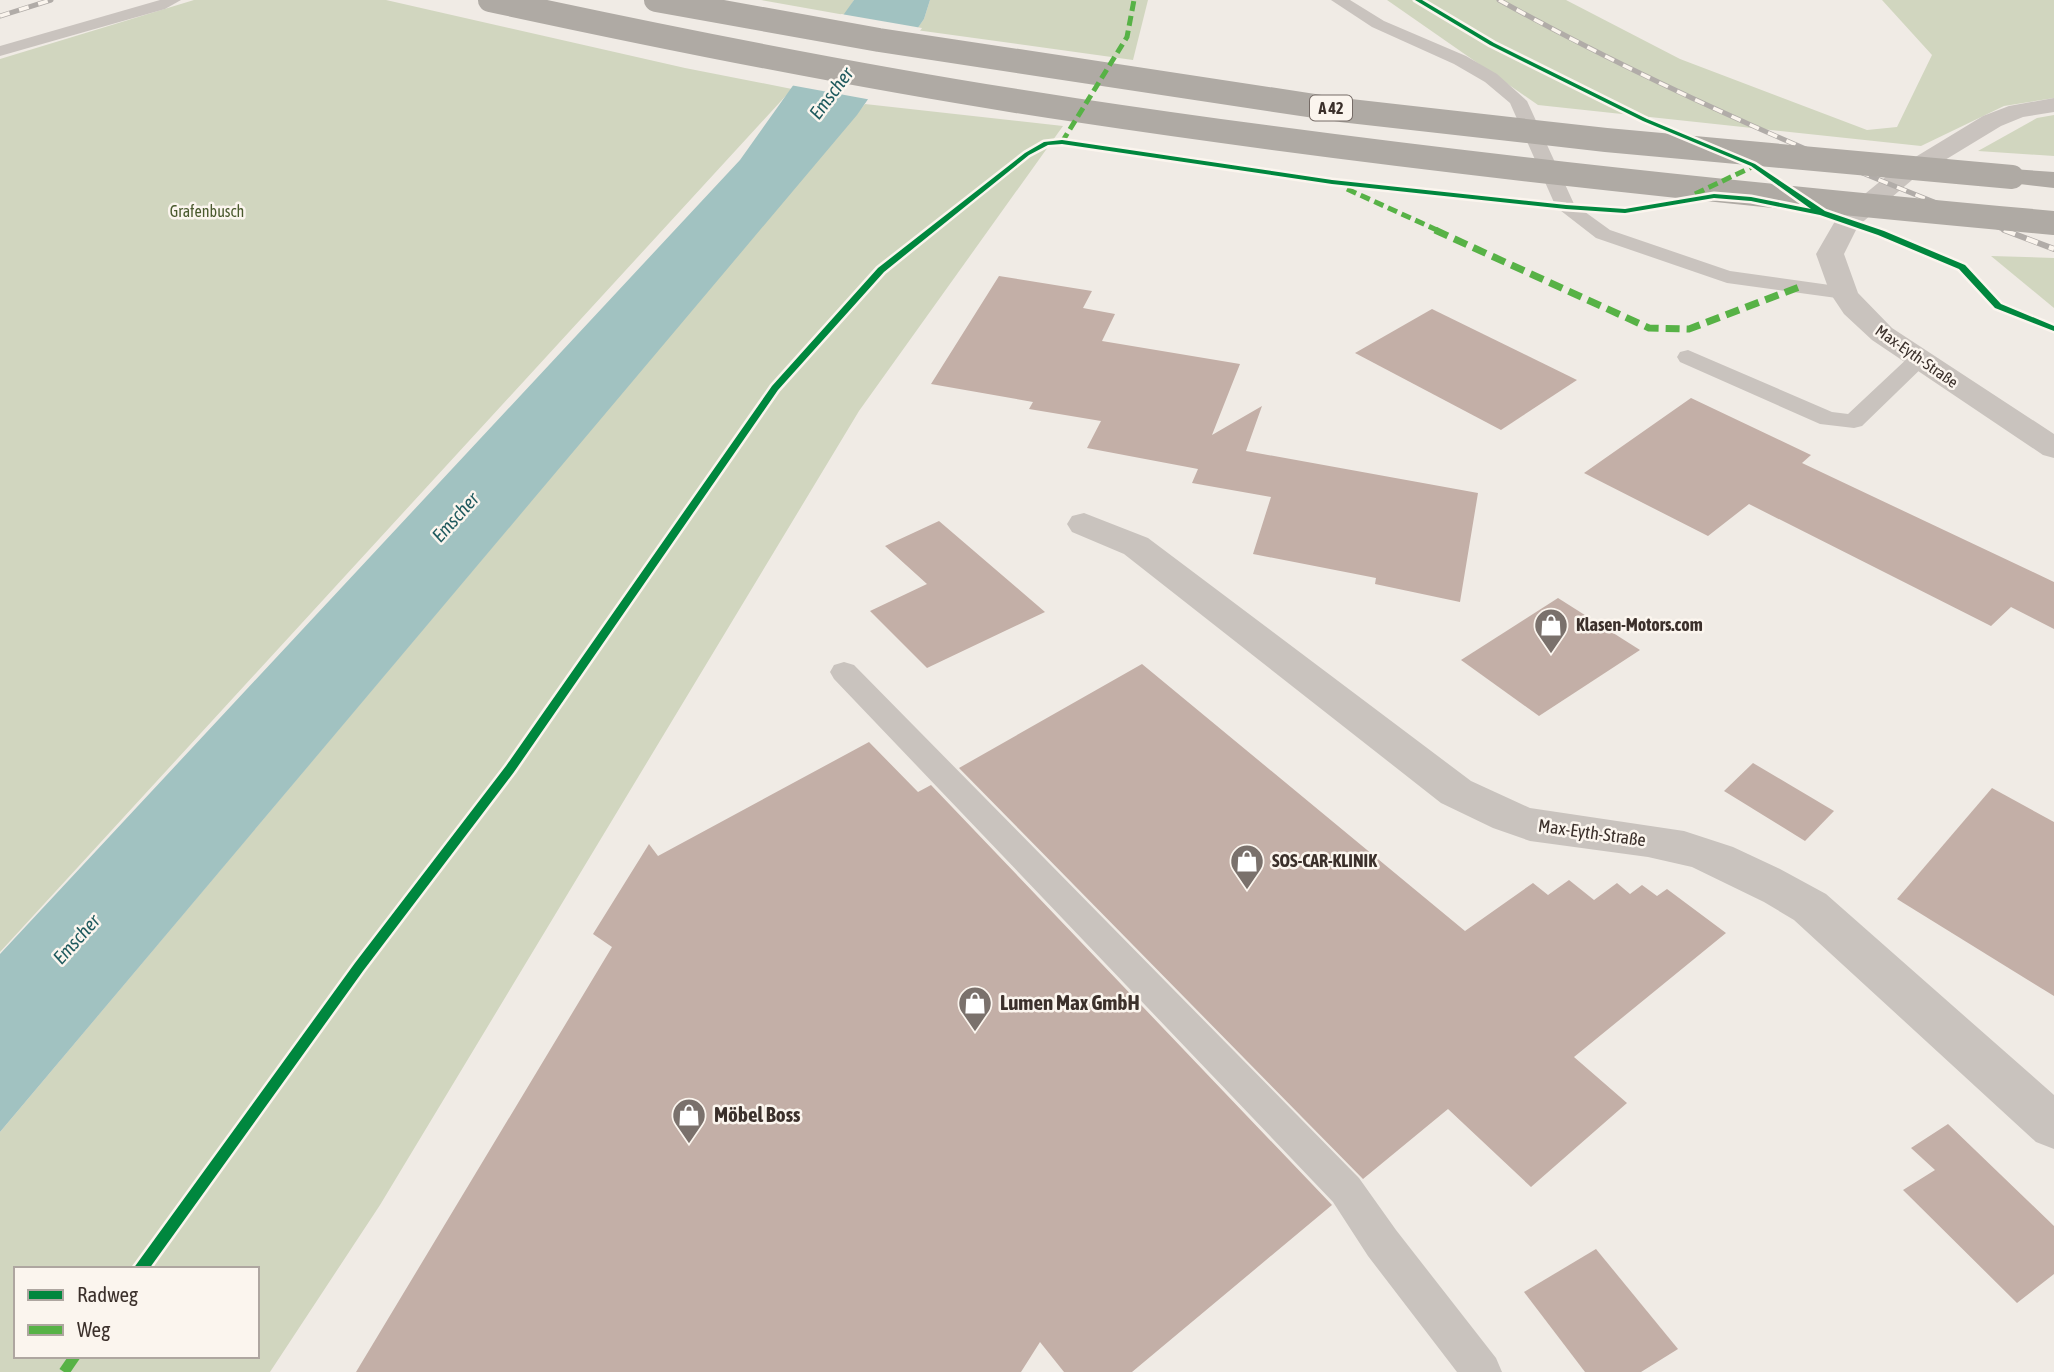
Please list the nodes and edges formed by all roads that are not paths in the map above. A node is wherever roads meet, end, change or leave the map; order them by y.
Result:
1 (173, 0) edge
2 (490, 0) edge
3 (656, 0) edge
4 (1339, 0) edge
5 (0, 51) edge
6 (2054, 105) edge
7 (2054, 180) edge
8 (2054, 223) edge
9 (1844, 293) junction
10 (1688, 357) dead end
11 (1919, 360) junction
12 (2054, 448) edge
13 (1084, 524) dead end
14 (844, 672) dead end
15 (2054, 1126) edge
16 (1482, 1372) edge

1 - 5 lane
2 - 8 highway, A 42, bridge
3 - 7 highway, A 42, bridge
4 - 9 lane
6 - 9 street, Max-Eyth-Straße
9 - 11 street, Max-Eyth-Straße
10 - 11 lane
11 - 12 street, Max-Eyth-Straße
13 - 15 street, Max-Eyth-Straße
14 - 16 lane

